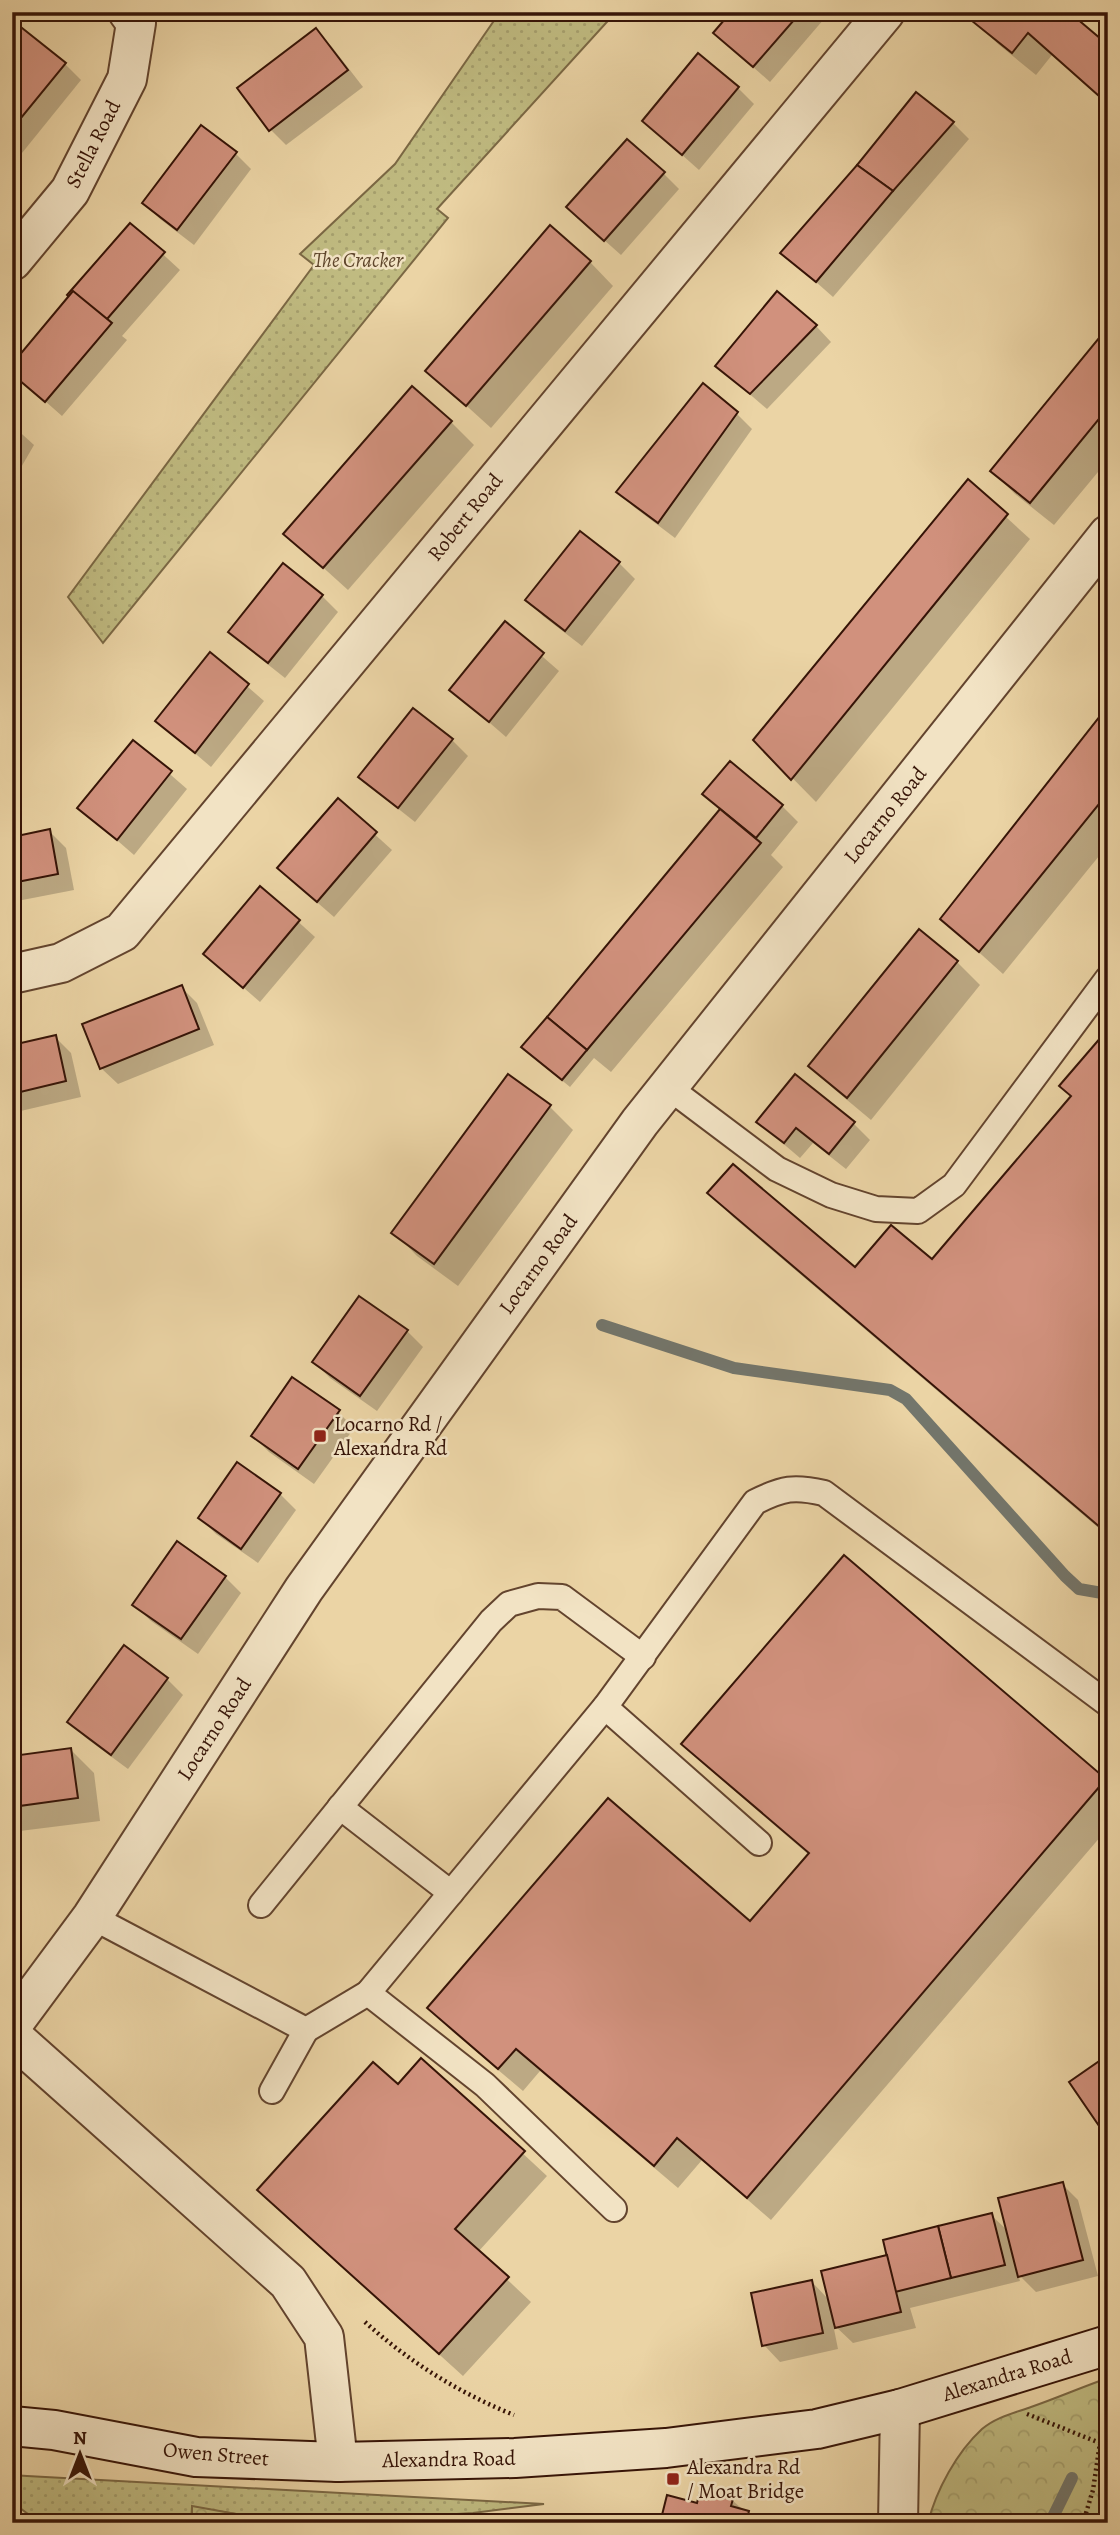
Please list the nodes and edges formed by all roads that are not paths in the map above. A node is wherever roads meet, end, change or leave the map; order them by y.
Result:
1 (128, 12) edge
2 (885, 12) edge
3 (12, 261) edge
4 (1108, 535) edge
5 (12, 974) edge
6 (1108, 978) edge
7 (668, 1087) junction
8 (643, 1657) junction
9 (1108, 1704) edge
10 (605, 1707) junction
11 (340, 1807) junction
12 (759, 1843) dead end
13 (452, 1893) junction
14 (261, 1905) dead end
15 (92, 1917) junction
16 (368, 1993) junction
17 (12, 2025) edge
18 (306, 2030) junction
19 (12, 2036) edge
20 (272, 2091) dead end
21 (614, 2209) dead end
22 (1108, 2345) edge
23 (900, 2409) junction
24 (12, 2426) edge
25 (338, 2462) junction
26 (898, 2523) edge

1 - 3 street, Stella Road
2 - 5 street, Robert Road
4 - 7 street, Locarno Road
6 - 7 lane
7 - 15 street, Locarno Road
8 - 9 lane
8 - 10 lane
8 - 11 lane
10 - 12 lane
10 - 13 lane
11 - 13 lane
11 - 14 lane
13 - 16 lane
15 - 17 street, Locarno Road
15 - 18 lane
16 - 18 lane
16 - 21 lane
18 - 20 lane
19 - 25 street
22 - 23 street, Alexandra Road
23 - 25 street, Alexandra Road
23 - 26 street
24 - 25 street, Owen Street

